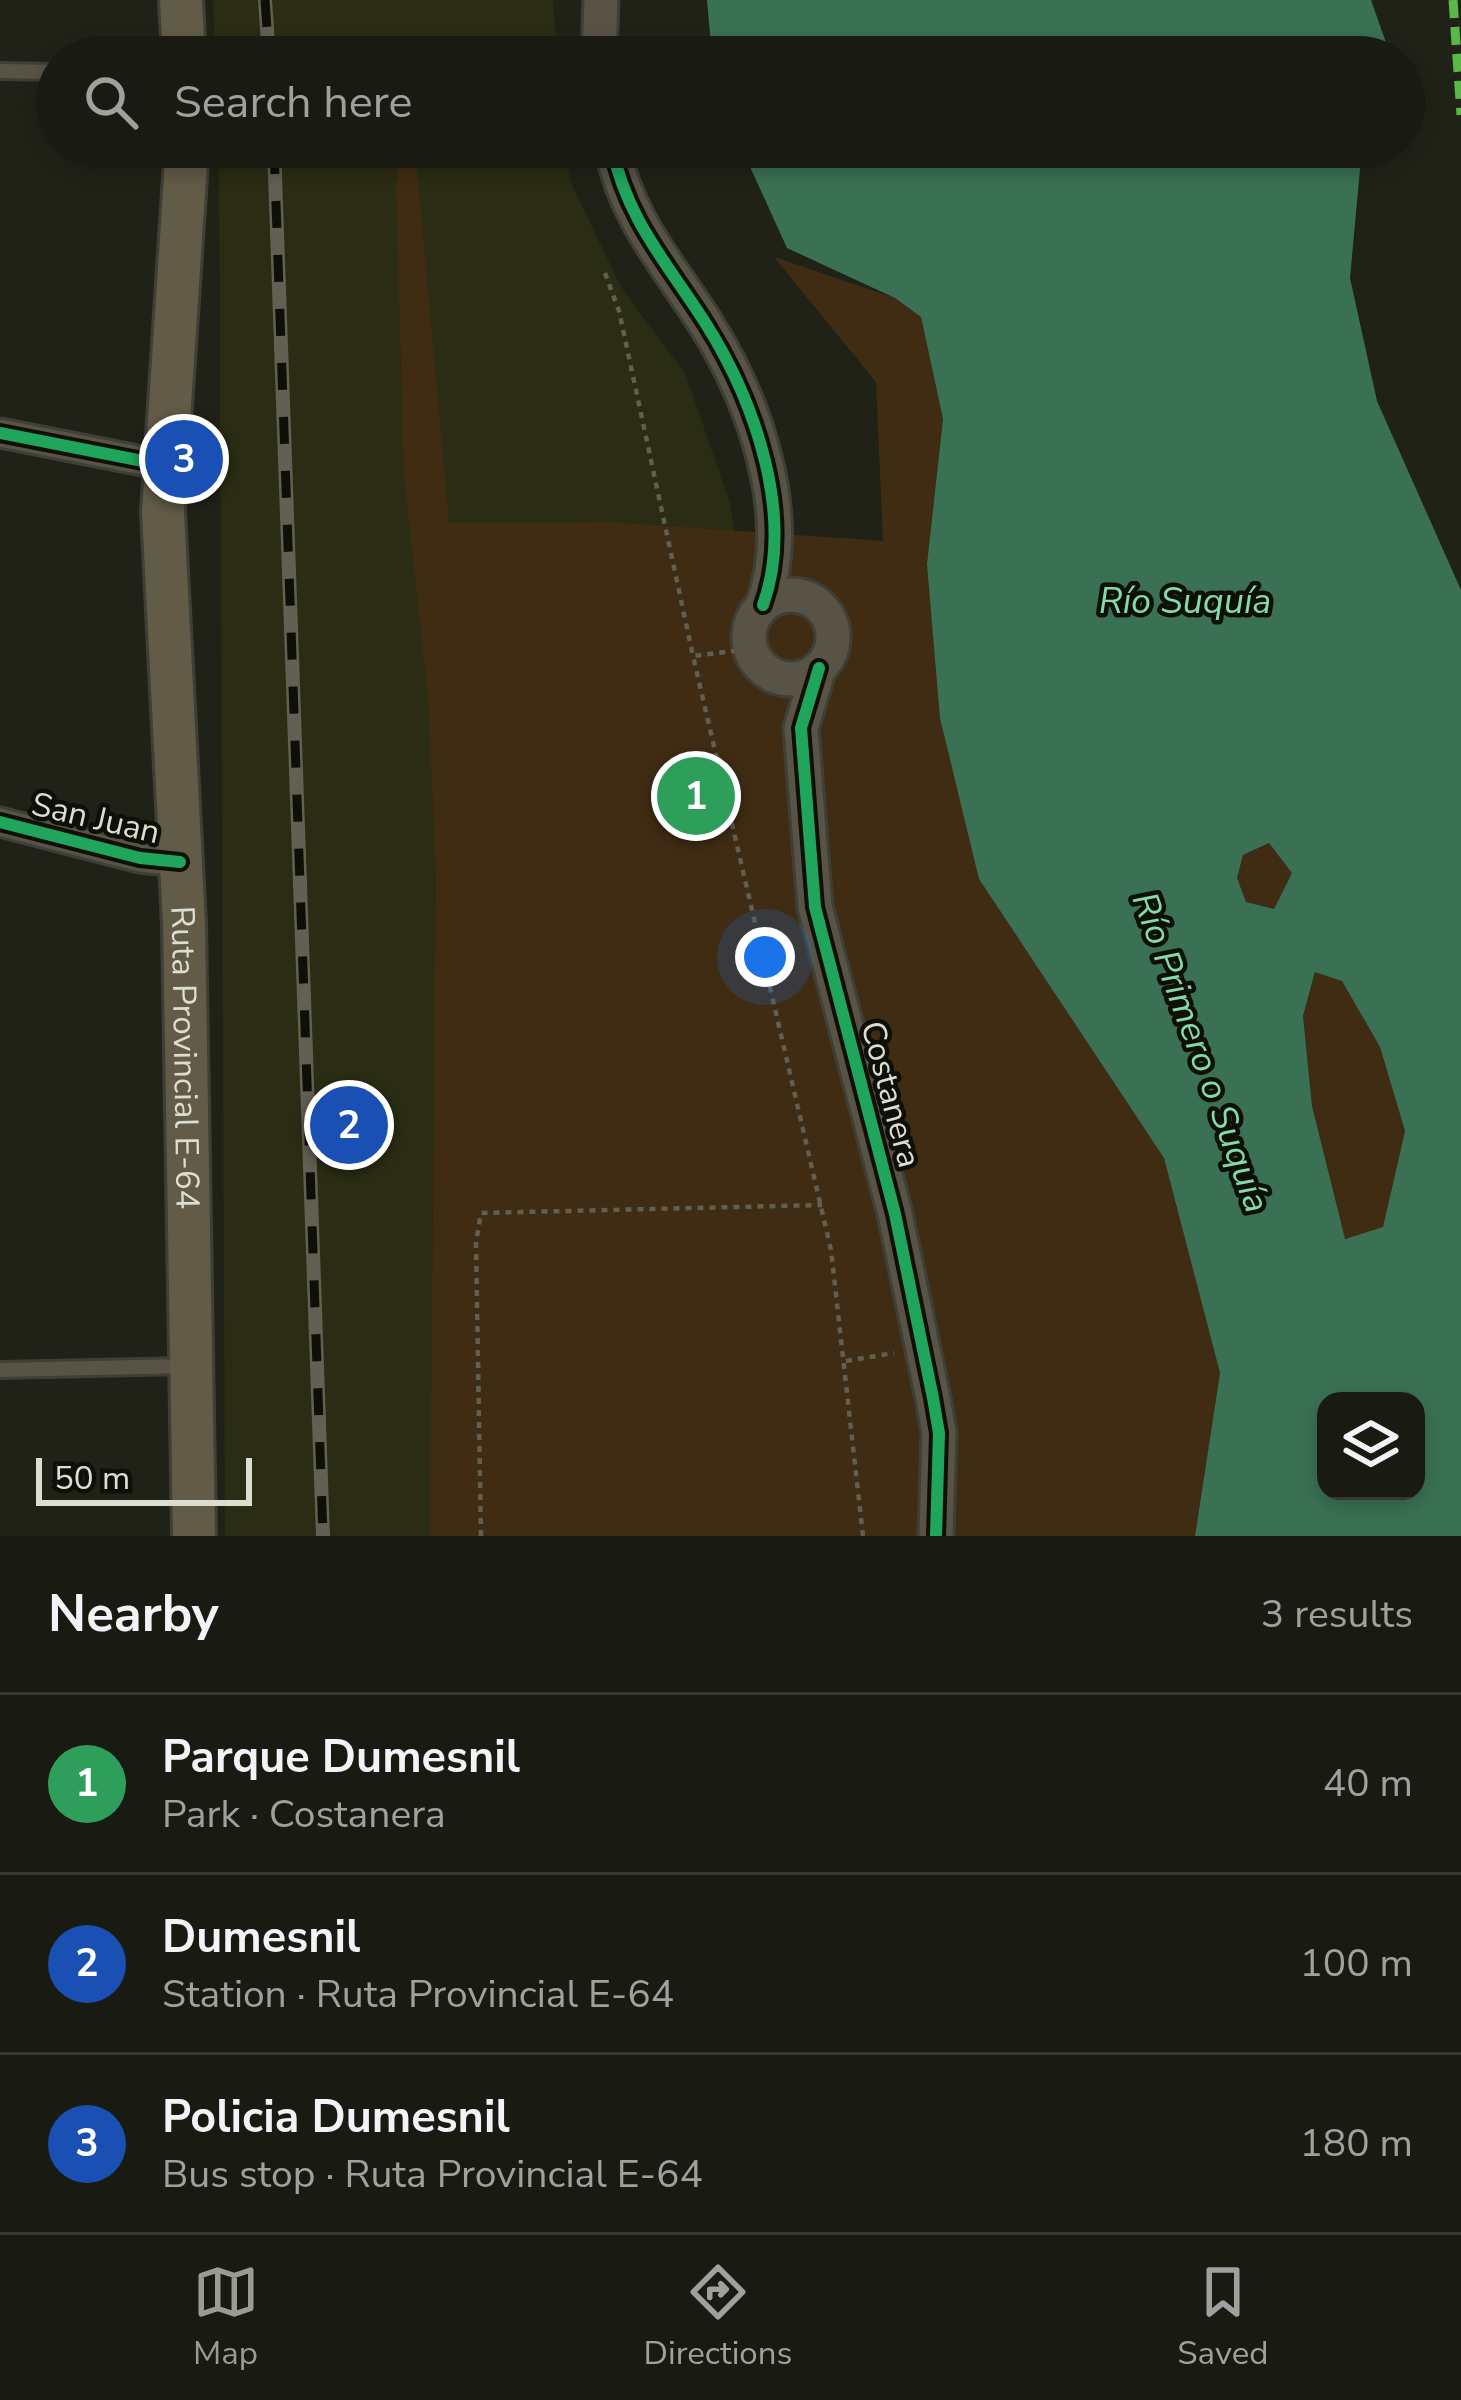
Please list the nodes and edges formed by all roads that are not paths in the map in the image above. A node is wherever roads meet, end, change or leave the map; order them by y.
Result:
1 (181, 0) edge
2 (601, 0) edge
3 (183, 36) edge
4 (600, 36) edge
5 (0, 71) edge
6 (36, 72) edge
7 (187, 168) edge
8 (619, 168) edge
9 (0, 433) edge
10 (163, 465) junction
11 (774, 543) junction
12 (806, 598) junction
13 (764, 605) junction
14 (819, 668) junction
15 (772, 675) junction
16 (801, 728) junction
17 (0, 822) edge
18 (180, 862) junction
19 (191, 1366) junction
20 (0, 1370) edge
21 (194, 1536) edge
22 (936, 1536) edge

1 - 3 main road
2 - 4 street
5 - 6 lane
7 - 10 main road, Ruta Provincial E-64
8 - 11 street, Costanera
9 - 10 street
10 - 18 main road, Ruta Provincial E-64
11 - 12 street, Costanera
11 - 13 street, Costanera
12 - 13 street
12 - 14 street, Costanera
13 - 15 street, Costanera
14 - 15 street
14 - 16 street, Costanera
15 - 16 street, Costanera
16 - 22 street, Costanera
17 - 18 street, San Juan
18 - 19 main road, Ruta Provincial E-64
19 - 20 lane
19 - 21 main road, Ruta Provincial E-64

